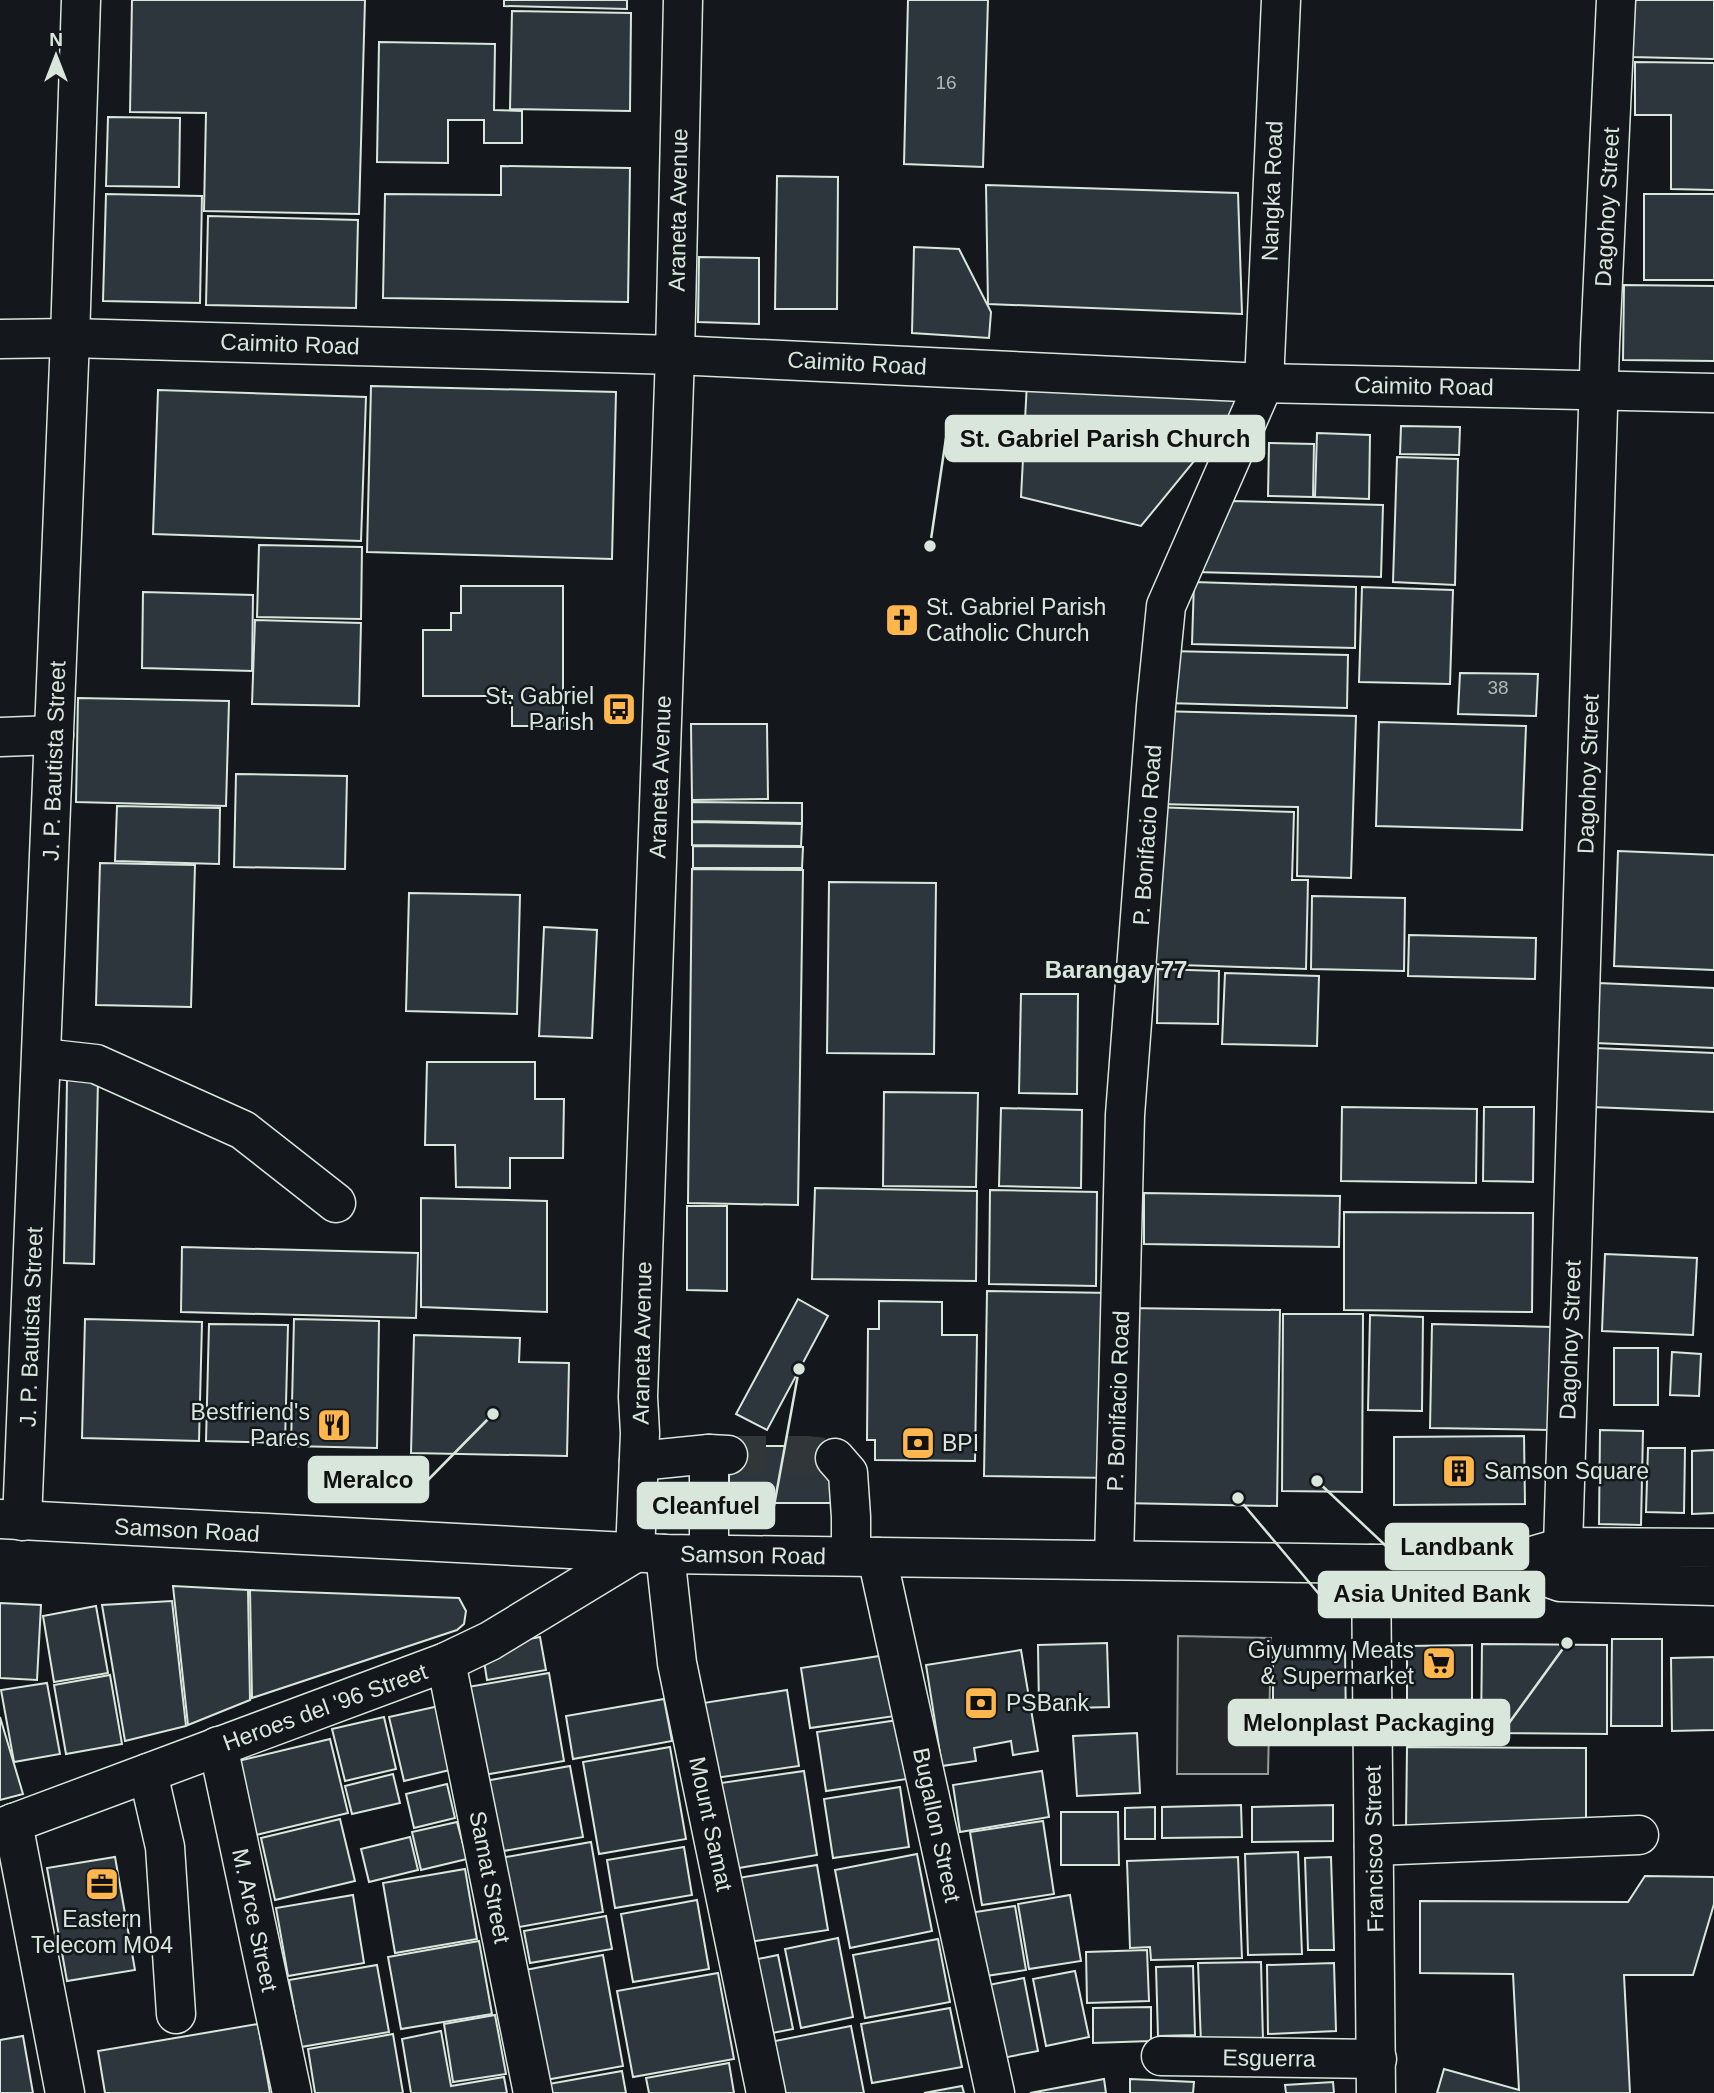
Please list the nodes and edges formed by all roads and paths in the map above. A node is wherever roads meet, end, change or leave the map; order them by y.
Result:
1 (81, 0) edge
2 (683, 0) edge
3 (1281, 0) edge
4 (1616, 0) edge
5 (71, 338) junction
6 (0, 339) edge
7 (675, 355) junction
8 (1264, 383) junction
9 (1600, 390) junction
10 (1714, 393) edge
11 (54, 735) junction
12 (0, 737) edge
13 (42, 1058) junction
14 (336, 1203) dead end
15 (835, 1458) dead end
16 (639, 1461) junction
17 (11, 1520) edge
18 (1563, 1547) junction
19 (1714, 1548) edge
20 (650, 1553) junction
21 (709, 1554) junction
22 (864, 1556) junction
23 (1114, 1560) junction
24 (1508, 1563) junction
25 (1371, 1564) junction
26 (1714, 1586) edge
27 (446, 1662) junction
28 (218, 1746) junction
29 (148, 1773) junction
30 (7, 1826) edge
31 (1639, 1835) dead end
32 (1374, 1846) junction
33 (176, 2014) dead end
34 (1161, 2056) dead end
35 (1376, 2076) edge
36 (65, 2093) edge
37 (292, 2093) edge
38 (533, 2093) edge
39 (766, 2093) edge
40 (995, 2093) edge

1 - 5 main road, J. P. Bautista Street
2 - 7 main road, Araneta Avenue
3 - 8 main road, Nangka Road
4 - 9 main road, Dagohoy Street
5 - 6 main road, Caimito Road
5 - 7 main road, Caimito Road
5 - 11 main road, J. P. Bautista Street
7 - 8 main road, Caimito Road
7 - 16 main road, Araneta Avenue
8 - 9 main road, Caimito Road
8 - 23 main road, P. Bonifacio Road
9 - 10 main road, Caimito Road
9 - 18 main road, Dagohoy Street
11 - 12 main road
11 - 13 main road, J. P. Bautista Street
13 - 14 main road
13 - 17 main road, J. P. Bautista Street
15 - 22 main road, Bugallon Street
16 - 20 main road, Araneta Avenue
16 - 21 main road
17 - 20 main road, Samson Road
18 - 19 main road, Samson Road
18 - 24 main road, Samson Road
20 - 21 main road, Samson Road
20 - 27 main road, Heroes del '96 Street
20 - 39 main road, Mount Samat
21 - 22 main road, Samson Road
22 - 23 main road, Samson Road
22 - 40 main road, Bugallon Street
23 - 25 main road, Samson Road
24 - 25 main road, Samson Road
24 - 26 main road, Samson Road
25 - 32 main road, Francisco Street
27 - 28 main road, Heroes del '96 Street
27 - 38 main road, Samat Street
28 - 29 main road, Heroes del '96 Street
28 - 37 main road, M. Arce Street
29 - 30 main road, Heroes del '96 Street
29 - 33 main road
30 - 36 main road
31 - 32 main road
32 - 35 main road, Francisco Street
34 - 35 main road, Esguerra

